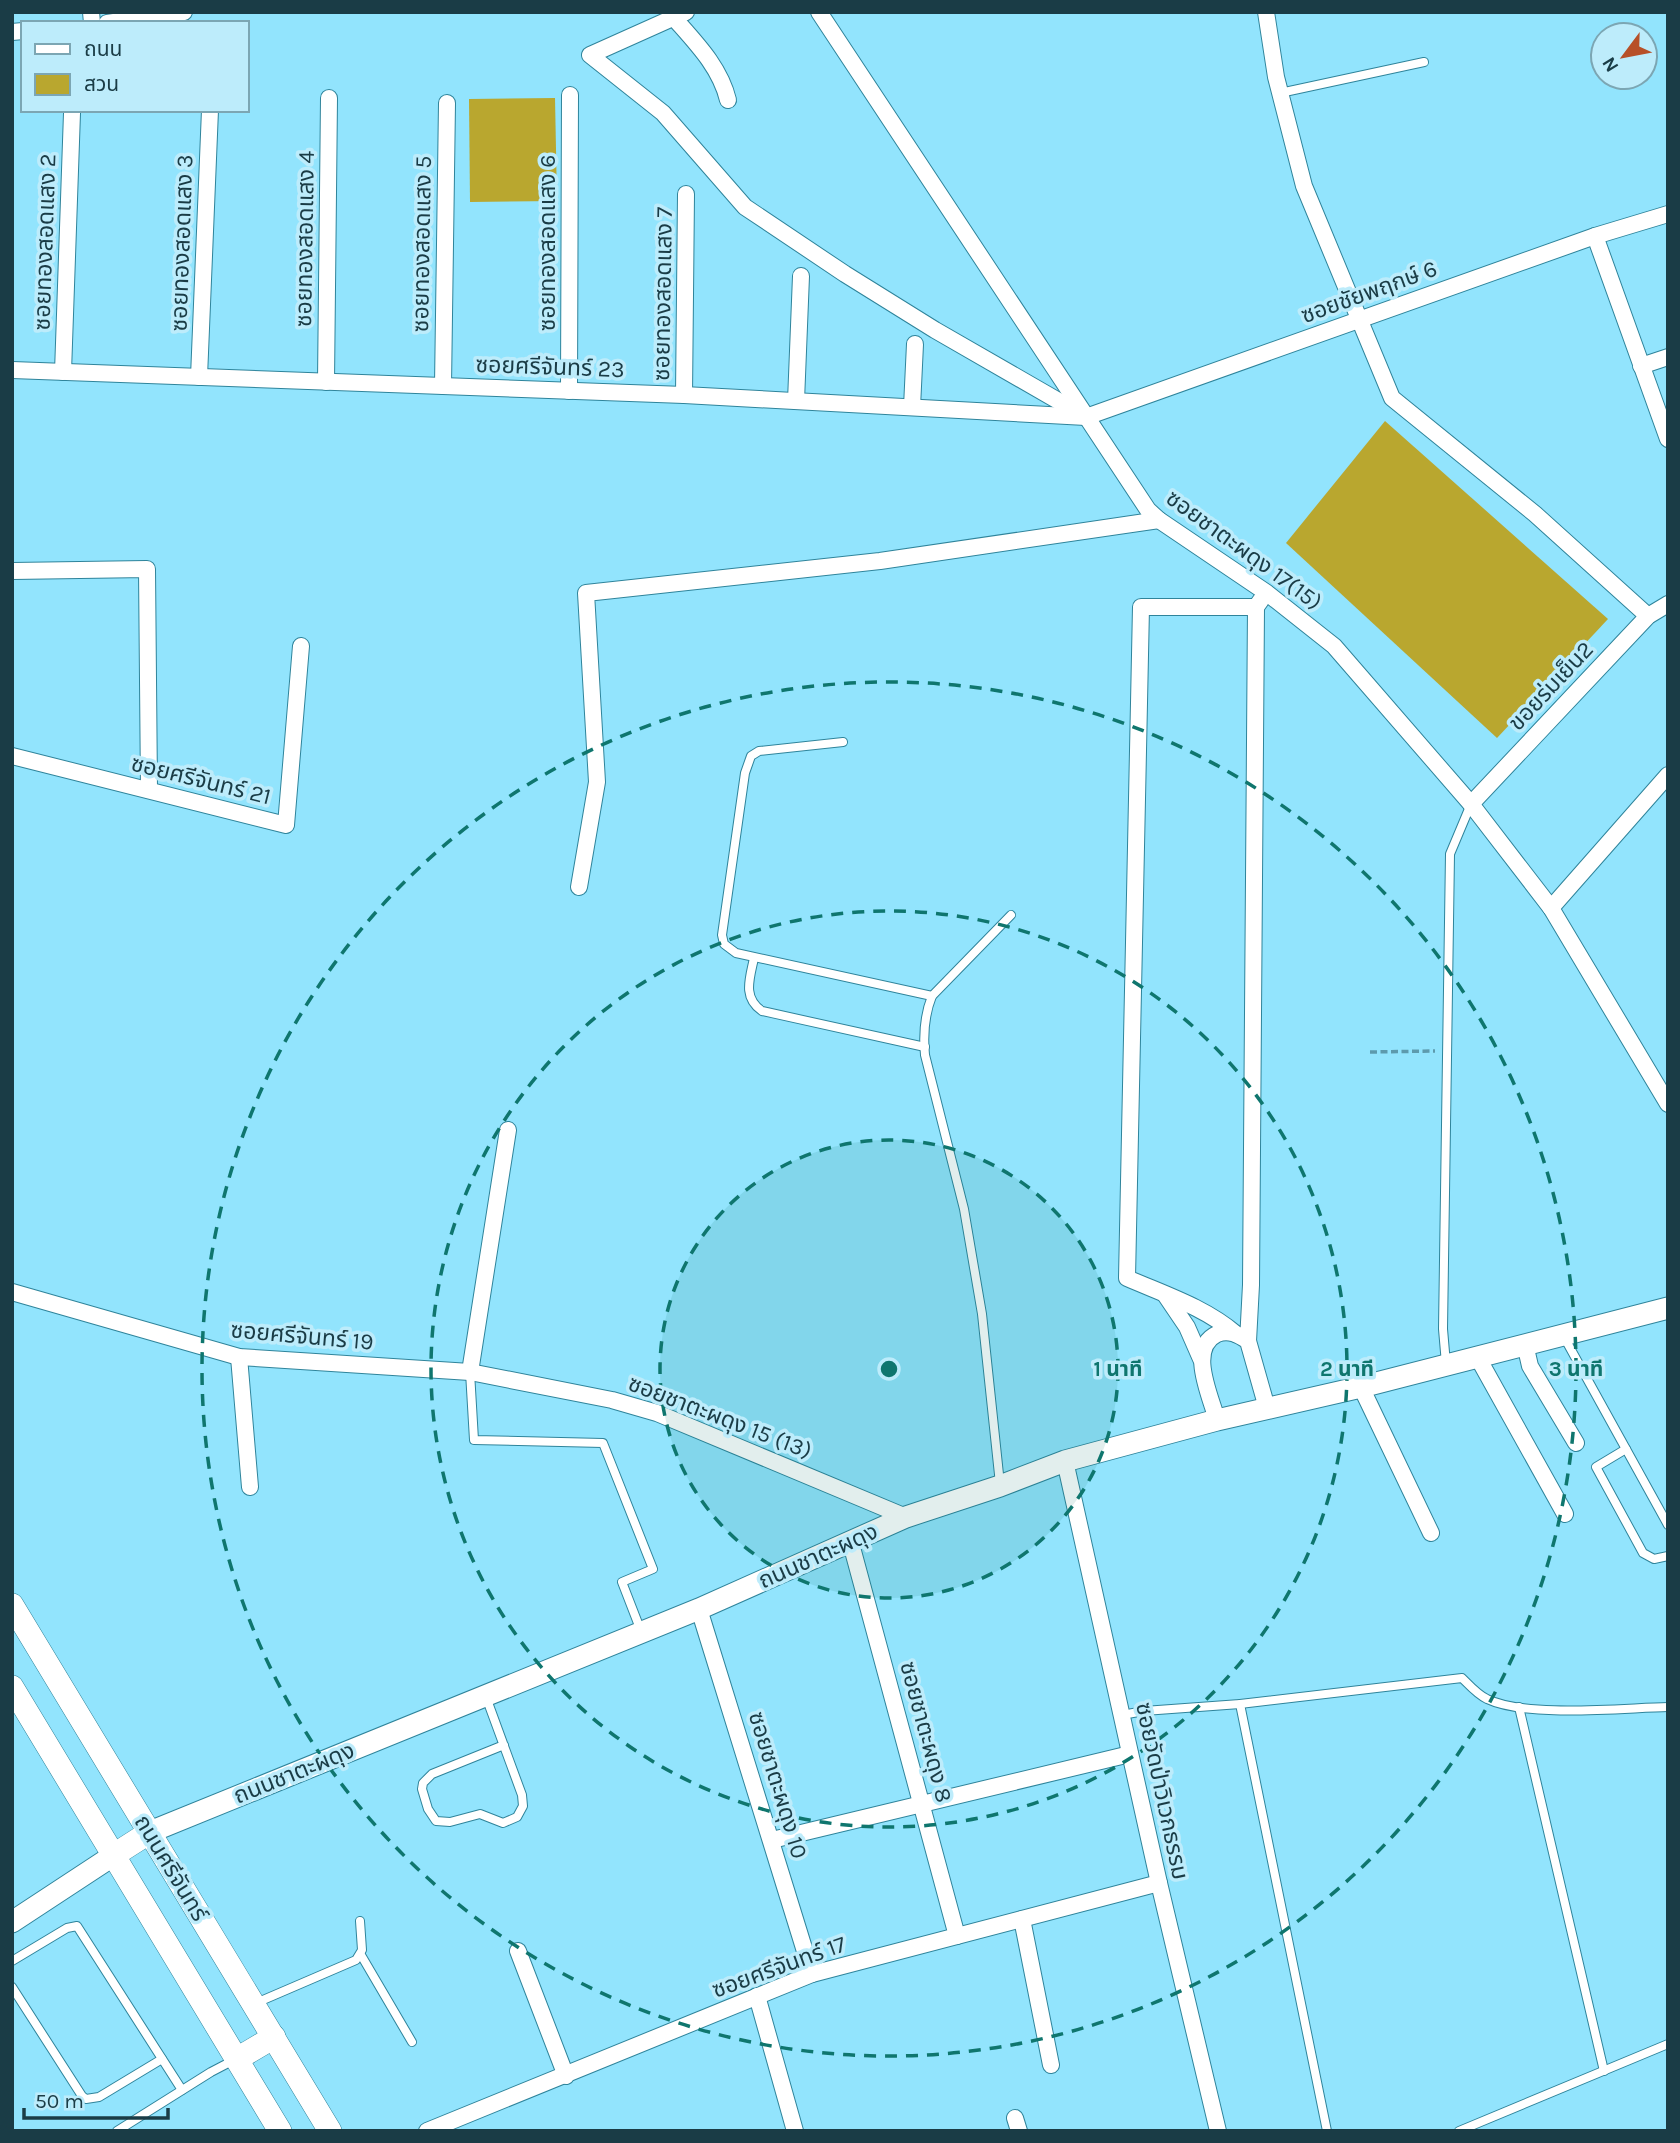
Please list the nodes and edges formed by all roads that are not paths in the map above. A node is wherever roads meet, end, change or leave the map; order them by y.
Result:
1 (184, 12) edge
2 (819, 12) edge
3 (1266, 12) edge
4 (680, 15) edge
5 (121, 21) edge
6 (1424, 62) dead end
7 (1280, 93) junction
8 (570, 95) dead end
9 (329, 97) dead end
10 (728, 100) dead end
11 (447, 103) dead end
12 (210, 112) edge
13 (72, 113) dead end
14 (686, 194) dead end
15 (1668, 214) edge
16 (1595, 236) junction
17 (801, 276) dead end
18 (1358, 320) junction
19 (915, 344) dead end
20 (1668, 357) edge
21 (1641, 366) junction
22 (12, 370) edge
23 (64, 372) junction
24 (199, 377) junction
25 (326, 382) junction
26 (443, 386) junction
27 (569, 391) junction
28 (684, 395) junction
29 (796, 401) junction
30 (912, 407) junction
31 (1086, 417) junction
32 (1668, 439) edge
33 (1159, 520) junction
34 (12, 571) edge
35 (1267, 593) junction
36 (1668, 604) edge
37 (1256, 607) junction
38 (1648, 616) junction
39 (301, 646) dead end
40 (843, 742) dead end
41 (12, 756) edge
42 (1668, 775) edge
43 (149, 790) junction
44 (1471, 804) junction
45 (579, 887) dead end
46 (1551, 908) junction
47 (1011, 915) dead end
48 (754, 958) junction
49 (932, 996) junction
50 (925, 1047) junction
51 (1668, 1104) edge
52 (508, 1130) dead end
53 (12, 1292) edge
54 (1165, 1294) junction
55 (1668, 1308) edge
56 (1562, 1335) junction
57 (1242, 1338) junction
58 (1525, 1344) junction
59 (1477, 1356) junction
60 (239, 1357) junction
61 (1201, 1359) junction
62 (1446, 1364) junction
63 (470, 1372) junction
64 (1361, 1387) junction
65 (1267, 1408) junction
66 (1217, 1420) junction
67 (1576, 1443) dead end
68 (1626, 1450) junction
69 (1065, 1461) junction
70 (1000, 1486) junction
71 (250, 1487) dead end
72 (1565, 1514) dead end
73 (906, 1517) junction
74 (1668, 1525) edge
75 (1430, 1533) dead end
76 (850, 1540) junction
77 (1668, 1556) edge
78 (12, 1605) edge
79 (699, 1609) junction
80 (641, 1631) junction
81 (12, 1687) edge
82 (485, 1695) junction
83 (1240, 1704) junction
84 (1519, 1707) junction
85 (1668, 1707) edge
86 (1122, 1715) junction
87 (503, 1745) junction
88 (1130, 1754) junction
89 (922, 1804) junction
90 (150, 1832) junction
91 (772, 1840) junction
92 (114, 1855) junction
93 (1159, 1883) junction
94 (1022, 1919) junction
95 (12, 1922) edge
96 (360, 1922) dead end
97 (957, 1936) junction
98 (518, 1951) dead end
99 (360, 1955) junction
100 (12, 1961) edge
101 (812, 1974) junction
102 (12, 1987) edge
103 (757, 1996) junction
104 (253, 2004) junction
105 (274, 2037) junction
106 (412, 2042) dead end
107 (1668, 2044) edge
108 (162, 2059) junction
109 (237, 2059) junction
110 (1051, 2065) dead end
111 (1604, 2071) junction
112 (566, 2076) junction
113 (182, 2090) junction
114 (117, 2131) edge
115 (280, 2131) edge
116 (330, 2131) edge
117 (426, 2131) edge
118 (795, 2131) edge
119 (1218, 2131) edge
120 (1327, 2131) edge
121 (1459, 2131) edge

1 - 5 street
2 - 31 street, ซอยชาตะผดุง 17(15)
3 - 7 street
4 - 10 street
4 - 31 street
6 - 7 lane
7 - 18 street
8 - 27 street, ซอยทองสอดแสง 6
9 - 25 street, ซอยทองสอดแสง 4
11 - 26 street, ซอยทองสอดแสง 5
12 - 24 street, ซอยทองสอดแสง 3
13 - 23 street, ซอยทองสอดแสง 2
14 - 28 street, ซอยทองสอดแสง 7
15 - 16 street, ซอยชัยพฤกษ์ 6
16 - 18 street, ซอยชัยพฤกษ์ 6
16 - 21 street
17 - 29 street
18 - 31 street, ซอยชัยพฤกษ์ 6
18 - 38 street
19 - 30 street
20 - 21 street
21 - 32 street
22 - 23 street, ซอยศรีจันทร์ 23
23 - 24 street, ซอยศรีจันทร์ 23
24 - 25 street, ซอยศรีจันทร์ 23
25 - 26 street, ซอยศรีจันทร์ 23
26 - 27 street, ซอยศรีจันทร์ 23
27 - 28 street, ซอยศรีจันทร์ 23
28 - 29 street, ซอยศรีจันทร์ 23
29 - 30 street, ซอยศรีจันทร์ 23
30 - 31 street, ซอยศรีจันทร์ 23
31 - 33 street, ซอยชาตะผดุง 17(15)
33 - 35 street, ซอยชาตะผดุง 17(15)
33 - 45 street
34 - 43 street
35 - 37 street
35 - 44 street, ซอยชาตะผดุง 17(15)
36 - 38 street, ขอยร่มเย็น2
37 - 54 street
37 - 57 street
38 - 44 street, ขอยร่มเย็น2
39 - 43 street, ซอยศรีจันทร์ 21
40 - 48 lane
41 - 43 street, ซอยศรีจันทร์ 21
42 - 46 street
44 - 46 street, ซอยชาตะผดุง 17(15)
44 - 62 lane
46 - 51 street, ซอยชาตะผดุง 17(15)
47 - 49 lane
48 - 49 lane
48 - 50 lane
49 - 50 lane
50 - 70 lane
52 - 63 street
53 - 60 street, ซอยศรีจันทร์ 19
54 - 57 street
54 - 61 street
55 - 56 street, ถนนชาตะผดุง
56 - 58 street, ถนนชาตะผดุง
56 - 68 lane
57 - 61 street
57 - 65 street
58 - 59 street, ถนนชาตะผดุง
58 - 67 street
59 - 62 street, ถนนชาตะผดุง
59 - 72 street
60 - 63 street, ซอยศรีจันทร์ 19
60 - 71 street
61 - 66 street
62 - 64 street, ถนนชาตะผดุง
63 - 73 street, ซอยชาตะผดุง 15 (13)
63 - 80 lane
64 - 65 street, ถนนชาตะผดุง
64 - 75 street
65 - 66 street, ถนนชาตะผดุง
66 - 69 street, ถนนชาตะผดุง
68 - 74 lane
68 - 77 lane
69 - 70 street, ถนนชาตะผดุง
69 - 86 street, ซอยวัดป่าวิเวกธรรม
70 - 73 street, ถนนชาตะผดุง
73 - 76 street, ถนนชาตะผดุง
76 - 79 street, ถนนชาตะผดุง
76 - 89 street, ซอยชาตะผดุง 8
78 - 90 main road, ถนนศรีจันทร์
79 - 80 street, ถนนชาตะผดุง
79 - 91 street, ซอยชาตะผดุง 10
80 - 82 street, ถนนชาตะผดุง
81 - 92 main road, ถนนศรีจันทร์
82 - 87 lane
82 - 90 street, ถนนชาตะผดุง
83 - 84 lane
83 - 86 lane
83 - 120 lane
84 - 85 lane
84 - 111 lane
86 - 88 street, ซอยวัดป่าวิเวกธรรม
87 - 87 lane
88 - 89 street
88 - 93 street, ซอยวัดป่าวิเวกธรรม
89 - 91 street
89 - 97 street, ซอยชาตะผดุง 8
90 - 92 main road, ถนนชาตะผดุง
90 - 104 main road, ถนนศรีจันทร์
91 - 101 street, ซอยชาตะผดุง 10
92 - 95 street, ถนนชาตะผดุง
92 - 109 main road, ถนนศรีจันทร์
93 - 94 street, ซอยศรีจันทร์ 17
93 - 119 street, ซอยวัดป่าวิเวกธรรม
94 - 97 street, ซอยศรีจันทร์ 17
94 - 110 street
96 - 99 lane
97 - 101 street, ซอยศรีจันทร์ 17
98 - 112 street
99 - 104 lane
99 - 106 lane
100 - 108 lane
101 - 103 street, ซอยศรีจันทร์ 17
102 - 108 lane
103 - 112 street, ซอยศรีจันทร์ 17
103 - 118 street
104 - 105 main road, ถนนศรีจันทร์
105 - 109 main road
105 - 116 main road, ถนนศรีจันทร์
107 - 111 lane
108 - 113 lane
109 - 113 lane
109 - 115 main road, ถนนศรีจันทร์
111 - 121 lane
112 - 117 street, ซอยศรีจันทร์ 17
113 - 114 lane

